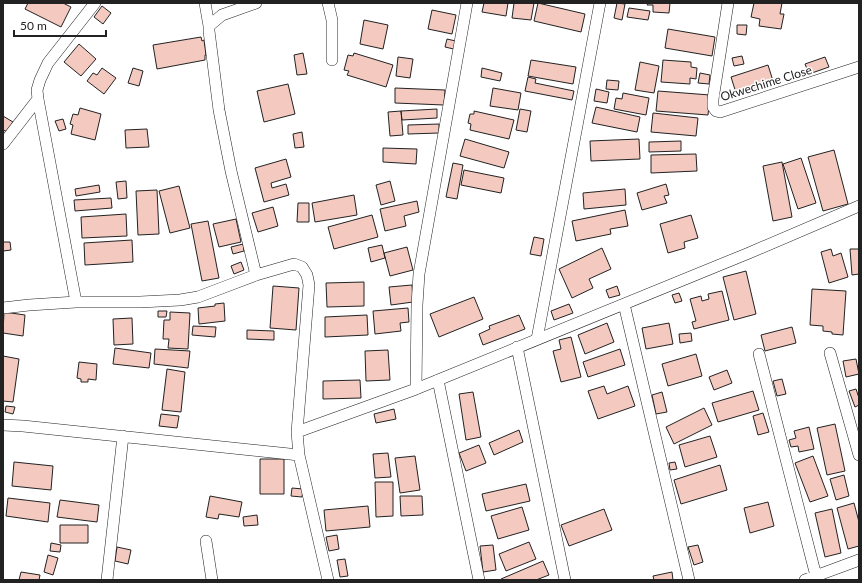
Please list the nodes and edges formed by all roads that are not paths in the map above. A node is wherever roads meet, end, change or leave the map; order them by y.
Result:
1 (95, 3) edge
2 (205, 3) edge
3 (256, 3) edge
4 (328, 3) edge
5 (467, 3) edge
6 (600, 3) edge
7 (728, 3) edge
8 (209, 26) junction
9 (332, 60) dead end
10 (859, 67) edge
11 (38, 99) junction
12 (3, 144) edge
13 (859, 206) edge
14 (256, 275) junction
15 (76, 302) junction
16 (624, 304) junction
17 (3, 308) edge
18 (537, 339) junction
19 (517, 347) junction
20 (830, 353) dead end
21 (759, 354) dead end
22 (438, 380) junction
23 (416, 389) junction
24 (3, 426) edge
25 (3, 430) edge
26 (297, 432) junction
27 (123, 436) junction
28 (299, 455) junction
29 (859, 456) edge
30 (206, 541) dead end
31 (859, 560) edge
32 (816, 576) junction
33 (107, 580) edge
34 (212, 580) edge
35 (328, 580) edge
36 (479, 580) edge
37 (565, 580) edge
38 (689, 580) edge
39 (805, 580) edge

1 - 11 street
2 - 8 street
3 - 8 street
4 - 9 street
5 - 23 street
6 - 18 street
7 - 10 street, Okwechime Close
8 - 14 street
11 - 12 street
11 - 15 street
13 - 16 street
14 - 15 street
14 - 26 street
15 - 17 street
16 - 18 street
16 - 38 street
18 - 19 street
19 - 22 street
19 - 37 street
20 - 29 street
21 - 32 street
22 - 23 street
22 - 36 street
23 - 26 street
24 - 25 street
24 - 27 street
26 - 28 street
27 - 28 street
27 - 33 street
28 - 35 street
30 - 34 street
31 - 32 street
32 - 39 street

